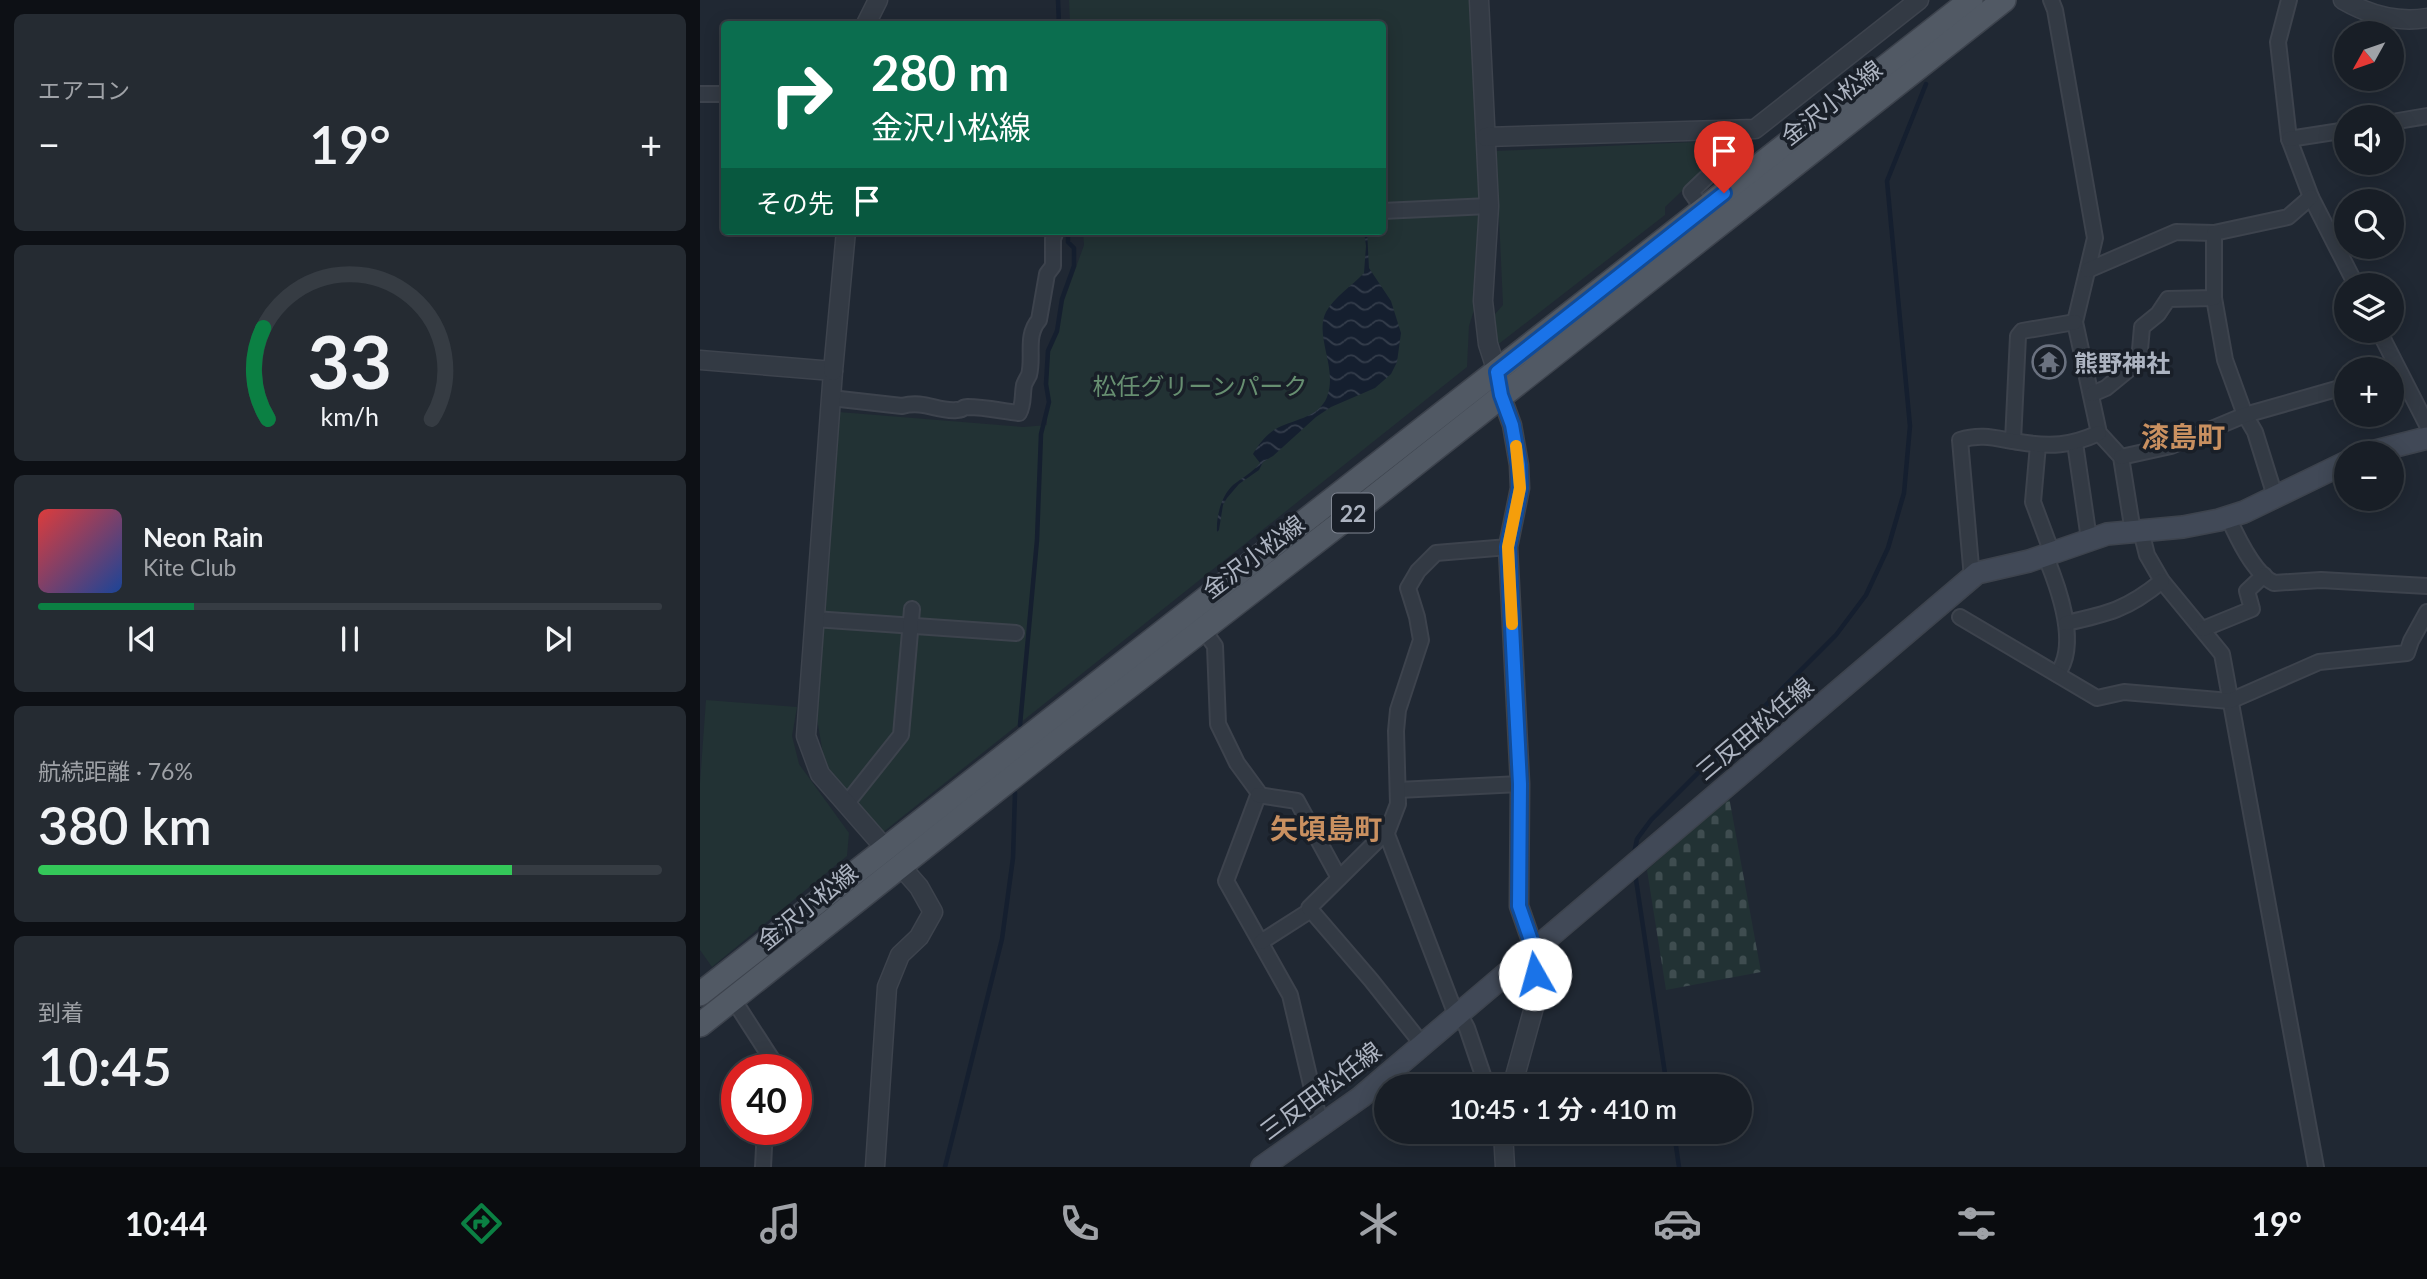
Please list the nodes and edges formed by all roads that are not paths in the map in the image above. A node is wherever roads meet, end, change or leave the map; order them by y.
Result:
1 (878, 0) edge
2 (1479, 0) edge
3 (1919, 0) edge
4 (1971, 0) edge
5 (2004, 0) edge
6 (2051, 0) edge
7 (2289, 0) edge
8 (2343, 0) edge
9 (2427, 18) edge
10 (868, 21) edge
11 (700, 94) edge
12 (721, 94) edge
13 (2427, 116) edge
14 (2404, 120) edge
15 (1743, 130) junction
16 (2334, 132) edge
17 (1486, 137) junction
18 (2289, 139) junction
19 (2311, 197) junction
20 (1489, 205) junction
21 (1703, 209) junction
22 (1386, 211) edge
23 (2214, 233) junction
24 (846, 235) edge
25 (1054, 235) edge
26 (2088, 270) junction
27 (2350, 273) edge
28 (2214, 298) junction
29 (2075, 322) junction
30 (700, 360) edge
31 (833, 371) junction
32 (1499, 384) junction
33 (2404, 386) edge
34 (2334, 390) edge
35 (2092, 394) junction
36 (831, 398) junction
37 (2245, 415) junction
38 (2427, 425) edge
39 (2099, 433) junction
40 (2427, 438) edge
41 (2013, 441) junction
42 (2076, 443) junction
43 (2404, 444) edge
44 (2038, 445) junction
45 (2121, 457) junction
46 (2334, 468) edge
47 (2275, 496) junction
48 (2228, 517) junction
49 (2137, 531) junction
50 (2089, 539) junction
51 (1508, 547) junction
52 (2048, 554) junction
53 (2264, 575) junction
54 (1972, 578) junction
55 (2162, 581) junction
56 (2427, 586) edge
57 (912, 609) dead end
58 (2427, 612) edge
59 (1959, 617) dead end
60 (814, 619) junction
61 (2066, 623) junction
62 (911, 626) junction
63 (1202, 628) junction
64 (2203, 628) junction
65 (1016, 633) dead end
66 (2057, 674) junction
67 (2230, 701) junction
68 (1520, 784) junction
69 (1398, 790) junction
70 (1258, 795) junction
71 (846, 803) junction
72 (1386, 832) junction
73 (892, 857) junction
74 (1339, 878) junction
75 (1311, 911) junction
76 (1261, 942) junction
77 (1534, 949) junction
78 (700, 994) edge
79 (733, 999) junction
80 (1457, 1014) junction
81 (700, 1025) edge
82 (1422, 1044) junction
83 (768, 1054) edge
84 (1483, 1074) edge
85 (1516, 1074) edge
86 (1321, 1127) junction
87 (1504, 1144) edge
88 (764, 1145) edge
89 (762, 1167) edge
90 (875, 1167) edge
91 (1262, 1167) edge
92 (1505, 1167) edge
93 (2316, 1167) edge

1 - 10 street
2 - 17 street
3 - 15 street
4 - 21 main road, 金沢小松線 / 22
5 - 32 main road, 金沢小松線 / 22
6 - 26 street
7 - 18 street
8 - 9 street
11 - 12 street
13 - 14 street
15 - 17 street
15 - 21 street
16 - 18 street
17 - 20 street
18 - 19 street
19 - 23 street
19 - 27 street
20 - 22 street
20 - 32 street
21 - 32 main road, 金沢小松線 / 22
23 - 26 street
23 - 28 street
24 - 31 street
25 - 36 street
26 - 29 street
28 - 35 street
28 - 37 street
29 - 35 street
29 - 41 street
30 - 31 street
31 - 36 street
32 - 51 street
32 - 63 main road, 金沢小松線 / 22
32 - 73 main road, 金沢小松線 / 22
33 - 38 street
34 - 37 street
35 - 39 street
36 - 60 street
37 - 45 street
37 - 47 street
39 - 42 street
39 - 45 street
40 - 43 main road
41 - 44 street
41 - 54 street
42 - 44 street
42 - 50 street
44 - 52 street
45 - 49 street
46 - 47 main road, 三反田松任線
47 - 48 main road, 三反田松任線
48 - 49 main road, 三反田松任線
48 - 53 street
49 - 50 main road, 三反田松任線
49 - 55 street
50 - 52 main road, 三反田松任線
51 - 68 street
51 - 69 street
52 - 54 main road, 三反田松任線
52 - 61 street
53 - 56 street
53 - 64 street
54 - 77 main road, 三反田松任線
55 - 61 street
55 - 64 street
57 - 62 street
58 - 67 street
59 - 66 street
60 - 62 street
60 - 71 street
61 - 66 street
62 - 65 street
62 - 71 street
63 - 70 street
63 - 73 main road, 金沢小松線 / 22
64 - 67 street
66 - 67 street
67 - 93 street
68 - 69 street
68 - 77 street
69 - 72 street
70 - 74 street
70 - 76 street
71 - 73 street
72 - 74 street
72 - 80 street
73 - 78 main road, 金沢小松線 / 22
73 - 79 main road, 金沢小松線 / 22
73 - 90 street
74 - 75 street
75 - 76 street
75 - 82 street
76 - 86 street
77 - 80 main road, 三反田松任線
77 - 85 street
79 - 81 main road, 金沢小松線 / 22
79 - 83 street
80 - 82 main road, 三反田松任線
80 - 84 street
82 - 86 main road, 三反田松任線
86 - 91 main road, 三反田松任線
87 - 92 street
88 - 89 street

